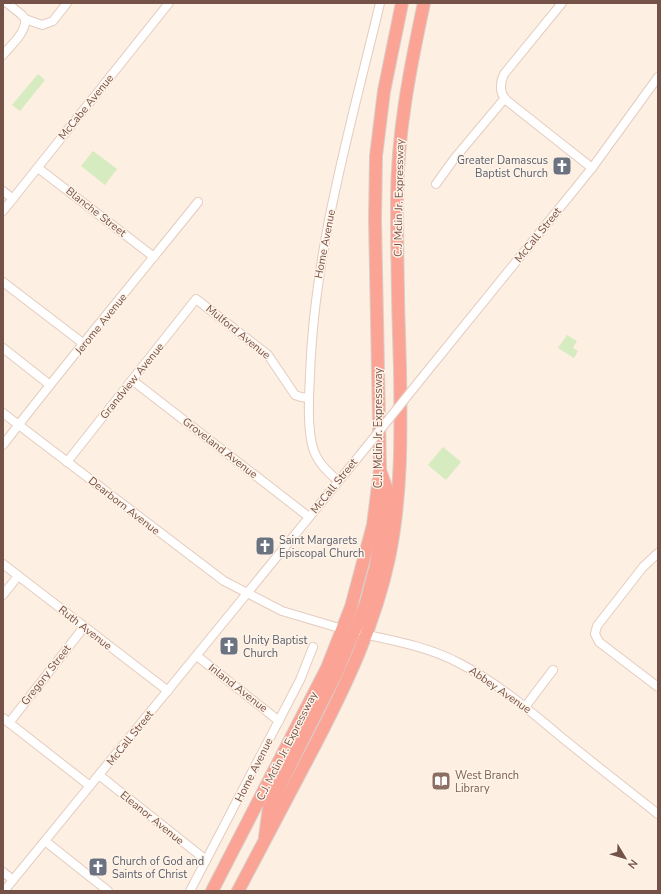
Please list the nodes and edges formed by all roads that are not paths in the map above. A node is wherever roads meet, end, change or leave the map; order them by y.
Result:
1 (7, 3) edge
2 (67, 3) edge
3 (169, 3) edge
4 (380, 3) edge
5 (402, 3) edge
6 (424, 3) edge
7 (562, 3) edge
8 (25, 20) junction
9 (3, 55) edge
10 (658, 77) edge
11 (504, 98) junction
12 (38, 168) junction
13 (592, 168) junction
14 (436, 184) dead end
15 (3, 191) edge
16 (13, 199) junction
17 (198, 202) dead end
18 (3, 211) edge
19 (154, 257) junction
20 (3, 282) edge
21 (196, 300) joint
22 (84, 344) junction
23 (3, 348) edge
24 (132, 380) junction
25 (50, 385) junction
26 (400, 394) joint
27 (309, 398) junction
28 (3, 413) edge
29 (18, 425) junction
30 (3, 445) edge
31 (67, 462) junction
32 (338, 482) junction
33 (309, 517) junction
34 (658, 553) edge
35 (651, 560) junction
36 (3, 564) edge
37 (658, 566) edge
38 (18, 576) junction
39 (248, 594) junction
40 (3, 595) edge
41 (84, 627) junction
42 (349, 630) junction
43 (368, 635) junction
44 (313, 647) dead end
45 (197, 656) junction
46 (553, 670) dead end
47 (658, 687) edge
48 (168, 691) junction
49 (525, 707) junction
50 (6, 720) edge
51 (279, 721) junction
52 (99, 775) junction
53 (90, 786) junction
54 (658, 814) edge
55 (45, 841) junction
56 (264, 841) junction
57 (206, 860) junction
58 (3, 872) edge
59 (13, 880) junction
60 (4, 891) edge
61 (108, 891) edge
62 (190, 891) edge
63 (212, 891) edge
64 (238, 891) edge

1 - 8 street
2 - 8 street
3 - 12 street, McCabe Avenue
4 - 27 street, Home Avenue
5 - 42 highway, C.J. Mclin Jr. Expressway
6 - 26 highway, C.J Mclin Jr. Expressway
7 - 11 street
8 - 9 street
10 - 13 street, McCall Street
11 - 13 street
11 - 14 street
12 - 16 street, McCabe Avenue
12 - 19 street, Blanche Street
13 - 32 street, McCall Street, bridge
15 - 16 street
16 - 18 street, McCabe Avenue
17 - 19 street, Jerome Avenue
19 - 22 street, Jerome Avenue
20 - 22 street
21 - 24 street, Grandview Avenue
21 - 27 street, Mulford Avenue
22 - 25 street, Jerome Avenue
23 - 25 street
24 - 31 street, Grandview Avenue
24 - 33 street, Groveland Avenue
25 - 29 street, Jerome Avenue
26 - 43 highway, C.J. Mclin Jr. Expressway
27 - 32 street, Home Avenue
28 - 29 street, Dearborn Avenue
29 - 30 street, Jerome Avenue
29 - 31 street, Dearborn Avenue
31 - 39 street, Dearborn Avenue
32 - 33 street, McCall Street
33 - 39 street, McCall Street
34 - 35 street
35 - 37 street
35 - 47 street
36 - 38 street, Ruth Avenue
38 - 40 street
38 - 41 street, Ruth Avenue
39 - 42 street, Abbey Avenue
39 - 45 street, McCall Street
41 - 48 street, Ruth Avenue
41 - 50 street, Gregory Street
42 - 43 street, Abbey Avenue
42 - 56 highway
42 - 63 highway, C.J. Mclin Jr. Expressway
43 - 49 street, Abbey Avenue
43 - 56 highway, C.J. Mclin Jr. Expressway
44 - 51 street, Home Avenue
45 - 48 street, McCall Street
45 - 51 street, Inland Avenue
46 - 49 street
48 - 52 street, McCall Street
49 - 54 street, Abbey Avenue
50 - 53 street
51 - 57 street, Home Avenue
52 - 53 street, McCall Street
52 - 57 street, Eleanor Avenue
53 - 55 street, McCall Street
55 - 59 street, McCall Street
55 - 61 street
56 - 64 highway, C.J. Mclin Jr. Expressway
57 - 62 street, Home Avenue
58 - 59 street
59 - 60 street, McCall Street

